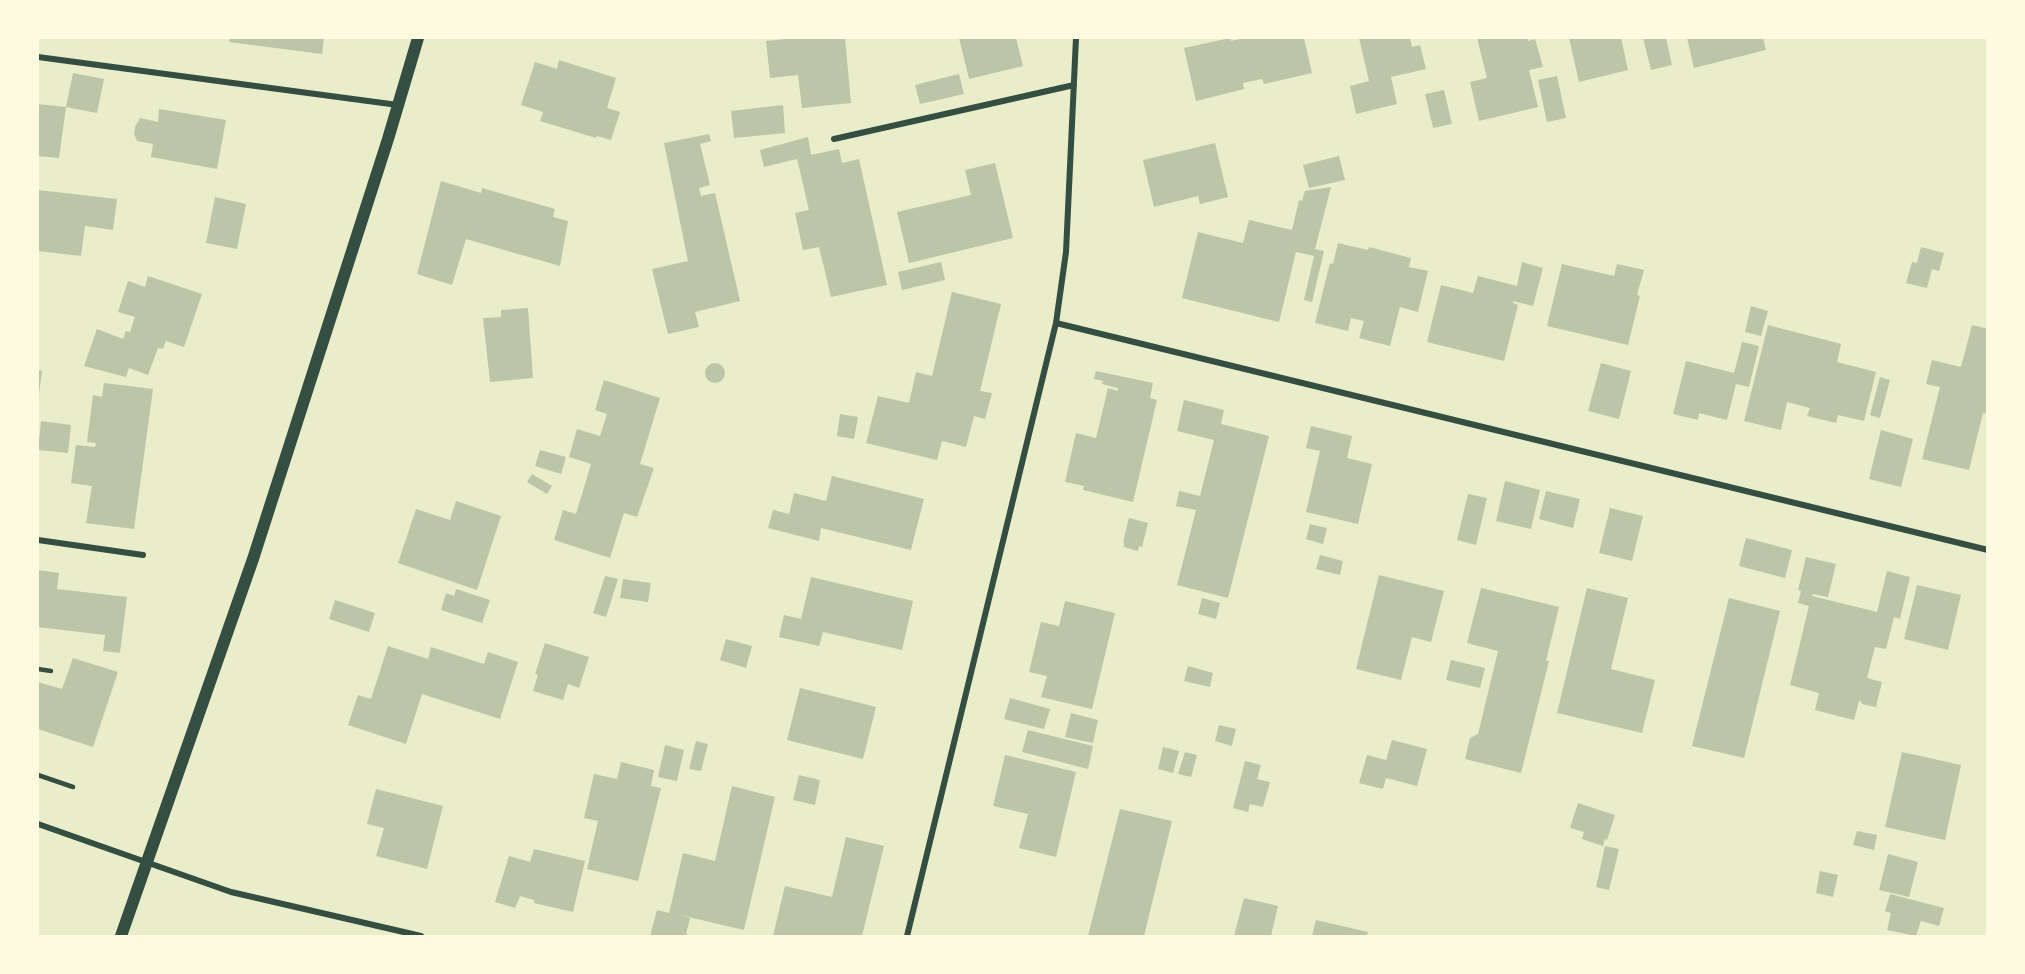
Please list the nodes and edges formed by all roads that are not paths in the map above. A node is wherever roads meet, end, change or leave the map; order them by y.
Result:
1 (418, 38) edge
2 (1076, 38) edge
3 (38, 57) edge
4 (1074, 85) junction
5 (398, 105) junction
6 (834, 139) dead end
7 (1056, 323) junction
8 (38, 540) edge
9 (1988, 550) edge
10 (142, 555) dead end
11 (38, 669) edge
12 (51, 671) dead end
13 (38, 776) edge
14 (73, 787) dead end
15 (38, 824) edge
16 (146, 861) junction
17 (120, 936) edge
18 (421, 936) edge
19 (907, 936) edge

1 - 5 main road
2 - 4 street
3 - 5 street
4 - 6 street
4 - 7 street
5 - 16 main road
7 - 9 street
7 - 19 street
8 - 10 street
11 - 12 lane
13 - 14 lane
15 - 16 street
16 - 17 main road
16 - 18 street

